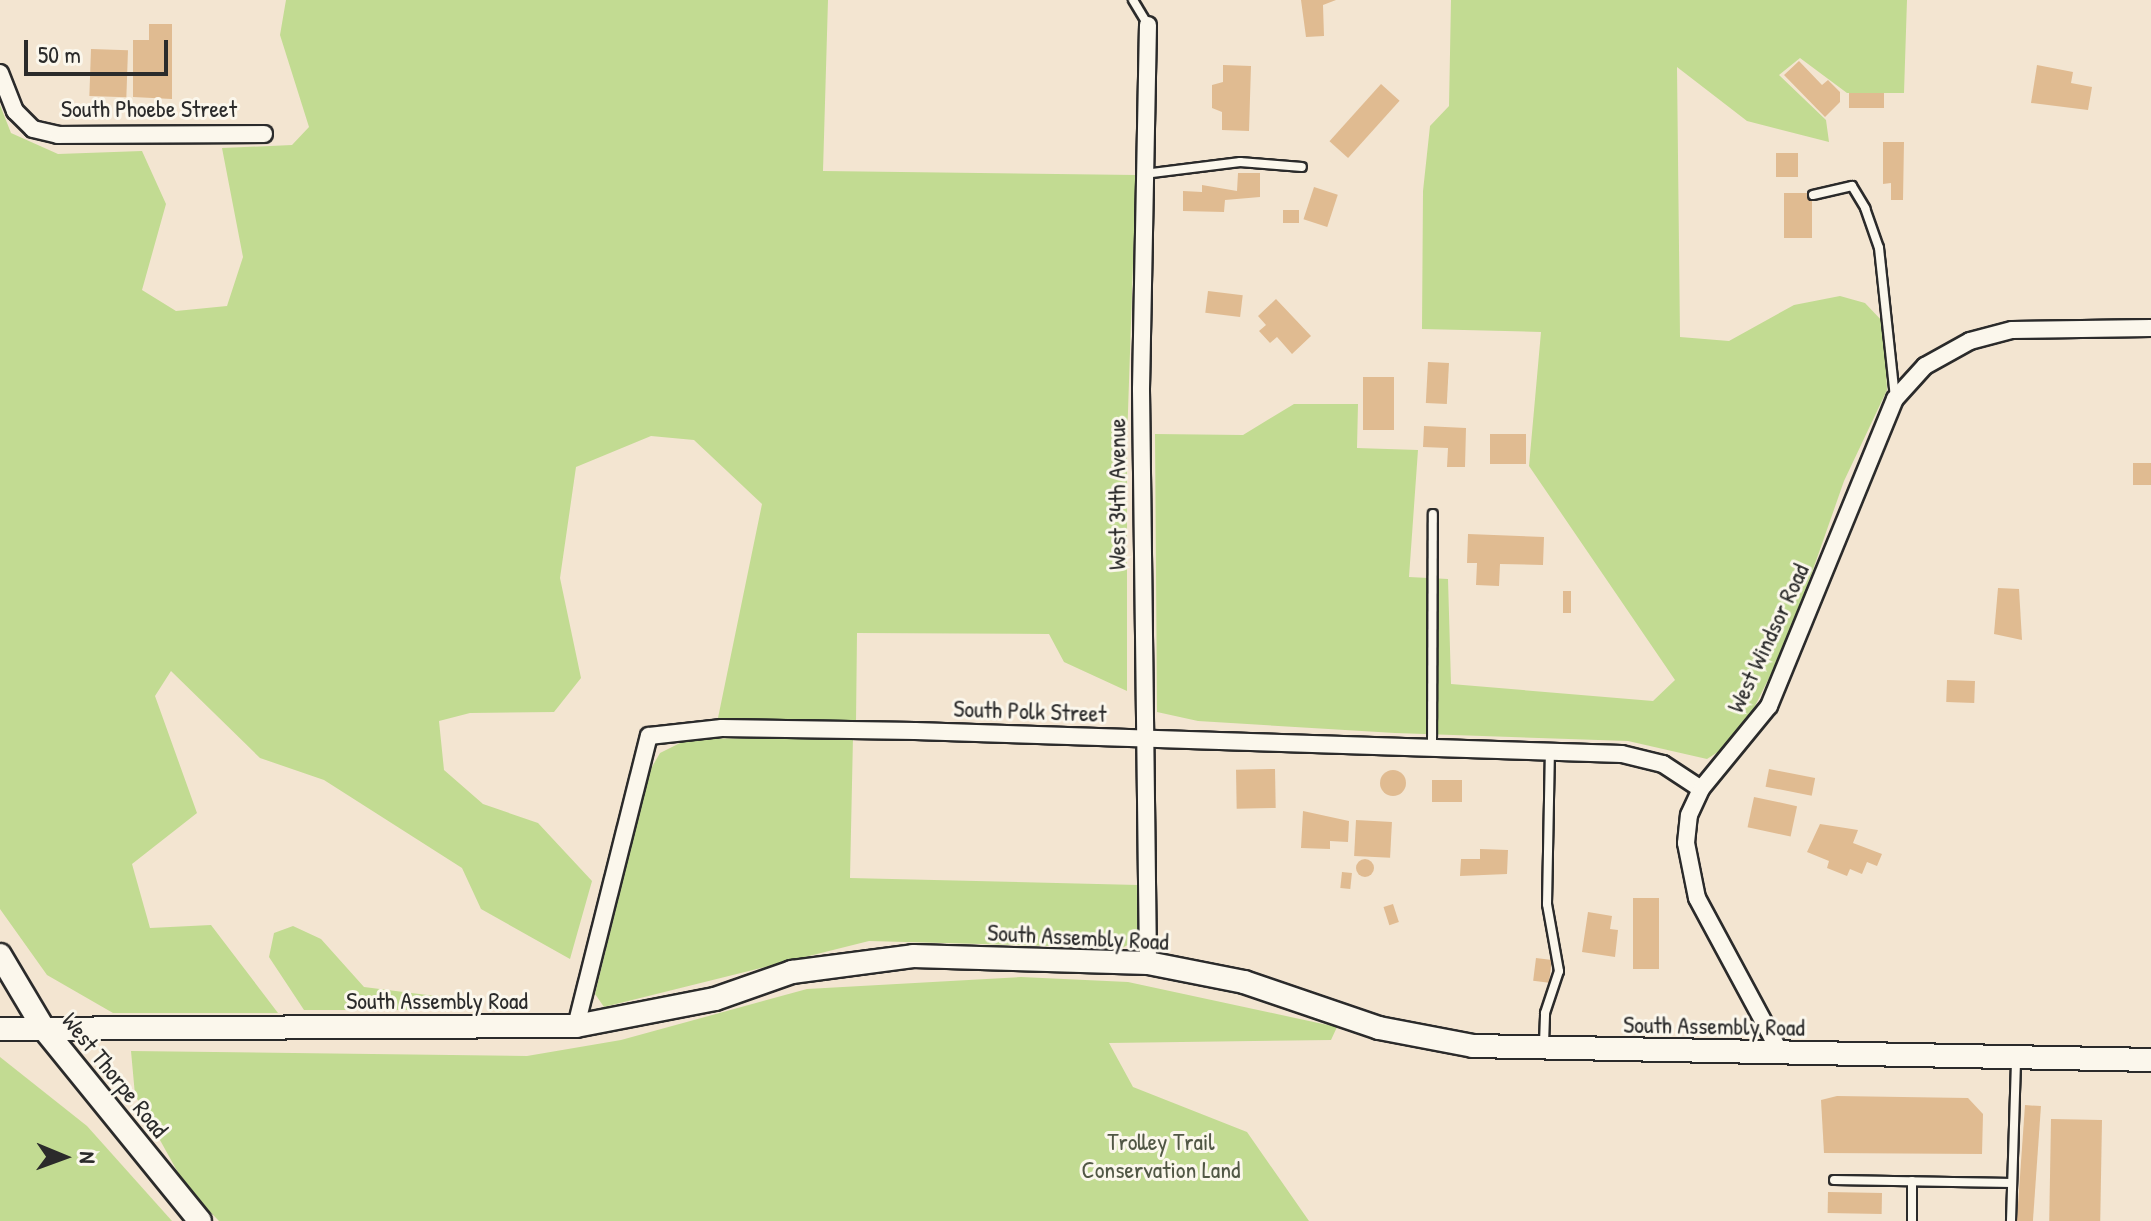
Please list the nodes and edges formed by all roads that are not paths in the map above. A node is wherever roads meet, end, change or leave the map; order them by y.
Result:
1 (1133, 0) edge
2 (1148, 25) joint
3 (0, 73) edge
4 (264, 134) dead end
5 (1302, 167) dead end
6 (1144, 174) junction
7 (1813, 195) dead end
8 (2151, 328) edge
9 (1895, 399) junction
10 (1433, 514) dead end
11 (1142, 739) junction
12 (1432, 747) junction
13 (1550, 753) junction
14 (1701, 789) junction
15 (0, 955) edge
16 (1148, 963) junction
17 (576, 1026) junction
18 (0, 1029) edge
19 (44, 1029) junction
20 (1544, 1049) junction
21 (1781, 1054) junction
22 (2016, 1058) junction
23 (2151, 1060) edge
24 (1834, 1180) dead end
25 (1912, 1181) junction
26 (2012, 1183) junction
27 (200, 1221) edge
28 (1912, 1221) edge
29 (2011, 1221) edge

1 - 2 lane
2 - 6 street, West 34th Avenue
3 - 4 street, South Phoebe Street
5 - 6 lane
6 - 11 street, West 34th Avenue
7 - 9 lane
8 - 9 street, West Windsor Road
9 - 14 street, West Windsor Road
10 - 12 lane
11 - 12 street, South Polk Street
11 - 16 street, West 34th Avenue
11 - 17 street, South Polk Street
12 - 13 street, South Polk Street
13 - 14 street, South Polk Street
13 - 20 lane
14 - 21 street, West Windsor Road
15 - 19 street, West Thorpe Road
16 - 17 street, South Assembly Road
16 - 20 street, South Assembly Road
17 - 19 street, South Assembly Road
18 - 19 street, South Assembly Road
19 - 27 street, West Thorpe Road
20 - 21 street, South Assembly Road
21 - 22 street, South Assembly Road
22 - 23 street, South Assembly Road
22 - 26 lane
24 - 25 lane
25 - 26 lane
25 - 28 lane
26 - 29 lane

